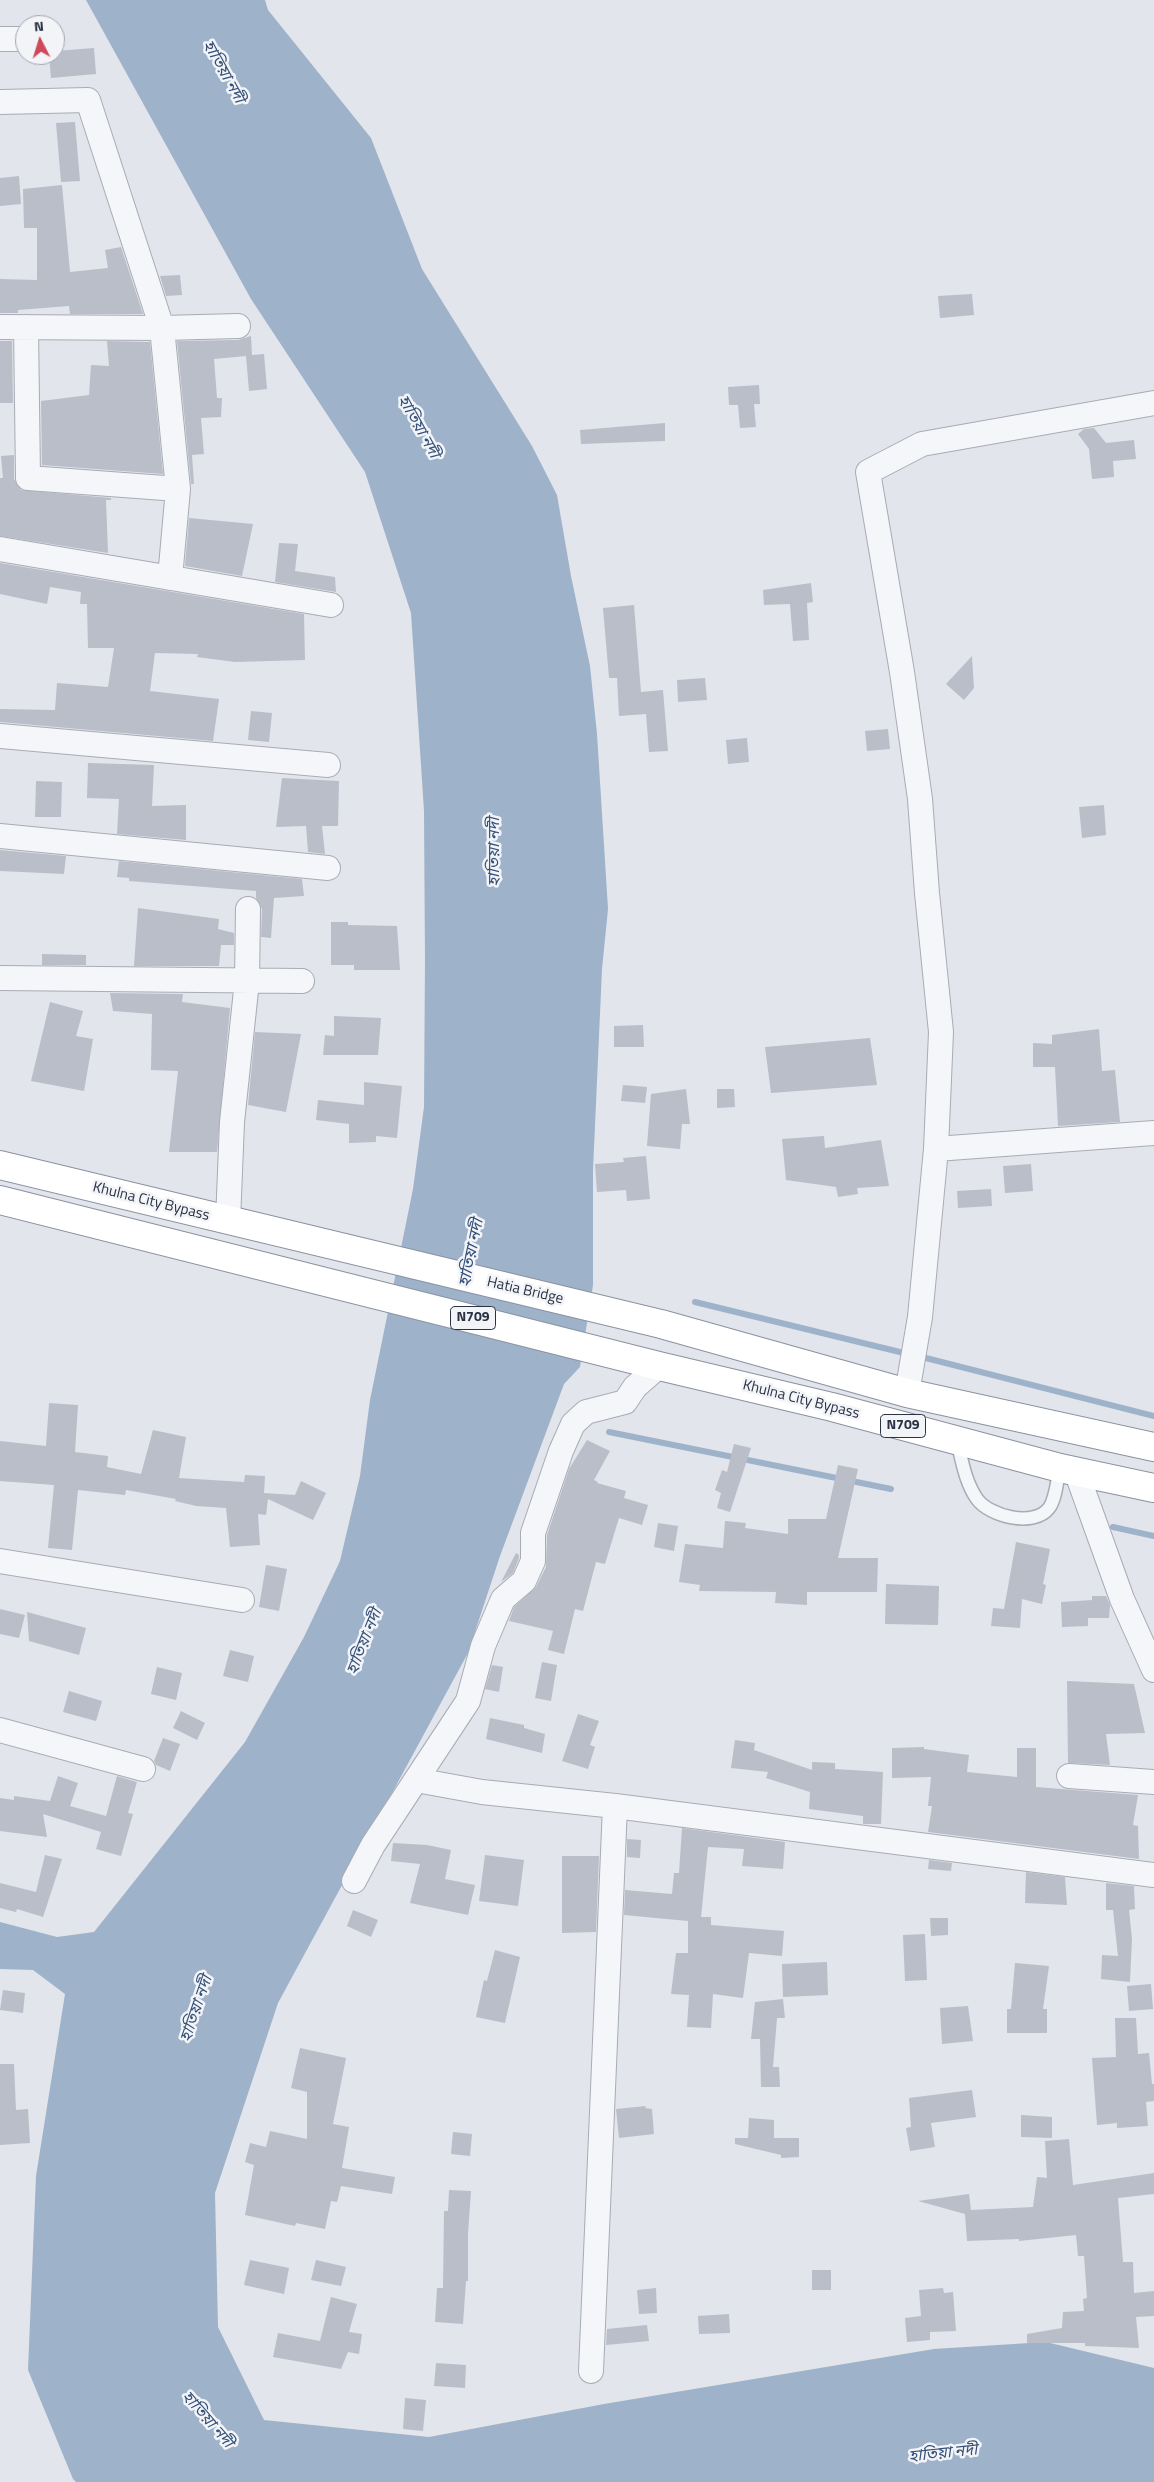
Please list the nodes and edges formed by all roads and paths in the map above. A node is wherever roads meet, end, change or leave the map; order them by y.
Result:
1 (0, 39) edge
2 (15, 39) edge
3 (0, 102) edge
4 (238, 326) dead end
5 (0, 327) edge
6 (26, 327) junction
7 (162, 328) junction
8 (1154, 403) edge
9 (178, 489) junction
10 (0, 549) edge
11 (170, 578) junction
12 (331, 606) dead end
13 (0, 736) edge
14 (328, 765) dead end
15 (0, 836) edge
16 (328, 868) dead end
17 (248, 909) dead end
18 (0, 978) edge
19 (247, 980) junction
20 (302, 981) dead end
21 (1154, 1134) edge
22 (936, 1148) junction
23 (0, 1165) edge
24 (0, 1200) edge
25 (228, 1221) junction
26 (301, 1238) joint
27 (655, 1365) junction
28 (907, 1393) junction
29 (957, 1441) junction
30 (1154, 1447) edge
31 (1068, 1469) junction
32 (1154, 1488) edge
33 (0, 1561) edge
34 (242, 1600) dead end
35 (1154, 1670) edge
36 (0, 1730) edge
37 (143, 1769) dead end
38 (1069, 1776) dead end
39 (416, 1780) junction
40 (1154, 1782) edge
41 (615, 1806) junction
42 (1154, 1875) edge
43 (354, 1881) dead end
44 (591, 2371) dead end

1 - 2 street
3 - 7 street
4 - 7 street
5 - 6 street
6 - 7 street
6 - 9 street
7 - 9 street
8 - 22 street
9 - 11 street
10 - 11 street
11 - 12 street
13 - 14 street
15 - 16 street
17 - 19 street
18 - 19 street
19 - 20 street
19 - 25 street
21 - 22 street
22 - 28 street
23 - 25 highway, Khulna City Bypass / N709
24 - 27 highway, N709
25 - 26 highway, Khulna City Bypass / N709
26 - 28 highway, Hatia Bridge / N709
27 - 29 highway, Khulna City Bypass / N709
27 - 39 street
28 - 30 highway, N709
29 - 31 highway, Khulna City Bypass / N709
29 - 31 lane
31 - 32 highway, Khulna City Bypass / N709
31 - 35 street
33 - 34 street
36 - 37 street
38 - 40 street
39 - 41 street
39 - 43 street
41 - 42 street
41 - 44 street

